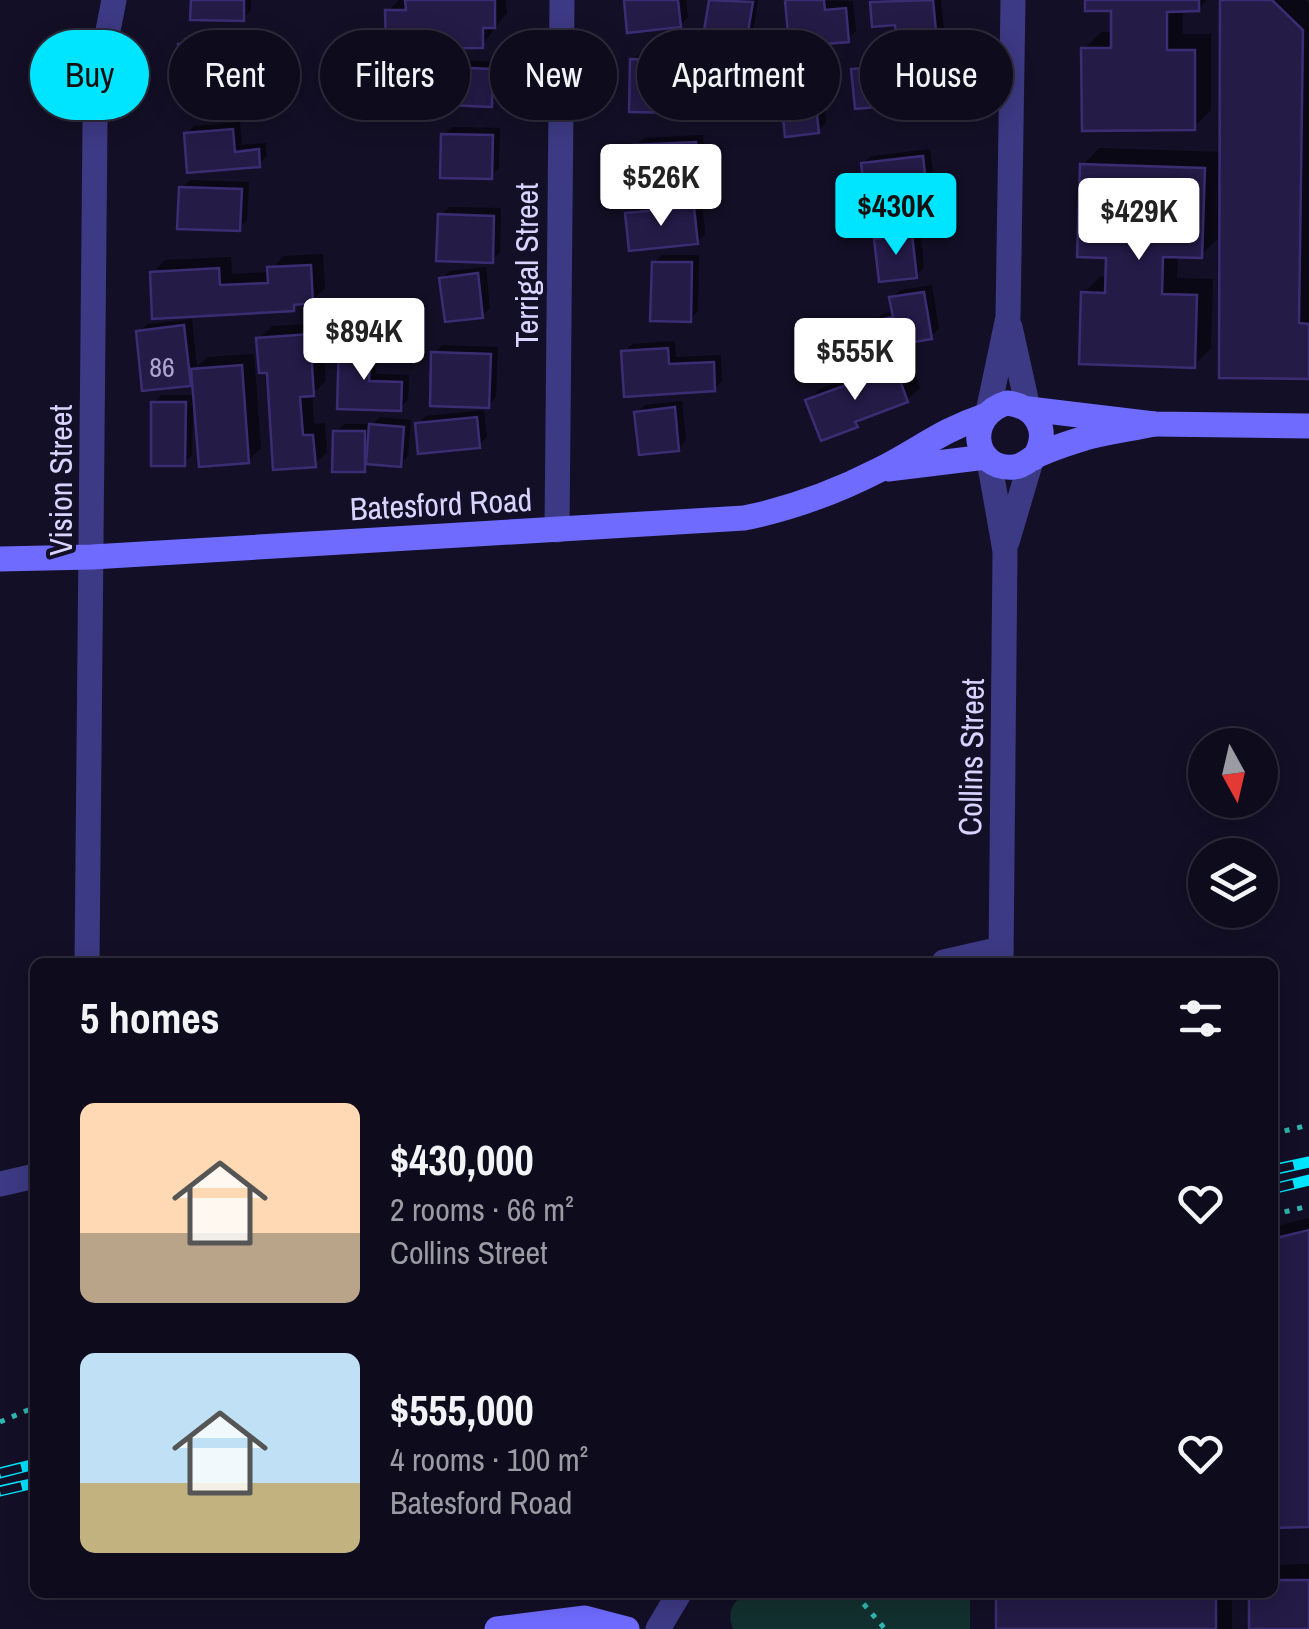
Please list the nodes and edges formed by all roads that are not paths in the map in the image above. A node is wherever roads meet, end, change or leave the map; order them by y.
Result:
1 (114, 0) edge
2 (562, 0) edge
3 (1012, 0) edge
4 (1008, 317) junction
5 (1028, 409) junction
6 (986, 414) junction
7 (1154, 424) junction
8 (1309, 426) edge
9 (987, 458) junction
10 (1032, 459) junction
11 (878, 471) junction
12 (558, 530) junction
13 (1005, 551) junction
14 (92, 557) junction
15 (0, 559) edge
16 (1001, 956) edge
17 (87, 958) edge
18 (30, 1177) edge
19 (0, 1184) edge
20 (676, 1598) edge
21 (497, 1629) edge
22 (627, 1629) edge
23 (658, 1629) edge

1 - 14 street, Vision Street
2 - 12 street, Terrigal Street
3 - 4 street
4 - 5 street
4 - 6 street
5 - 6 street
5 - 7 street
5 - 10 street
6 - 9 street
6 - 11 street, Batesford Road
7 - 8 street
7 - 10 street
9 - 10 street
9 - 11 street, Batesford Road
9 - 13 street, Collins Street
10 - 13 street, Collins Street
11 - 12 street, Batesford Road
12 - 14 street, Batesford Road
13 - 16 street, Collins Street
14 - 15 street, Batesford Road
14 - 17 street, Vision Street
18 - 19 street
20 - 23 street
21 - 22 street

